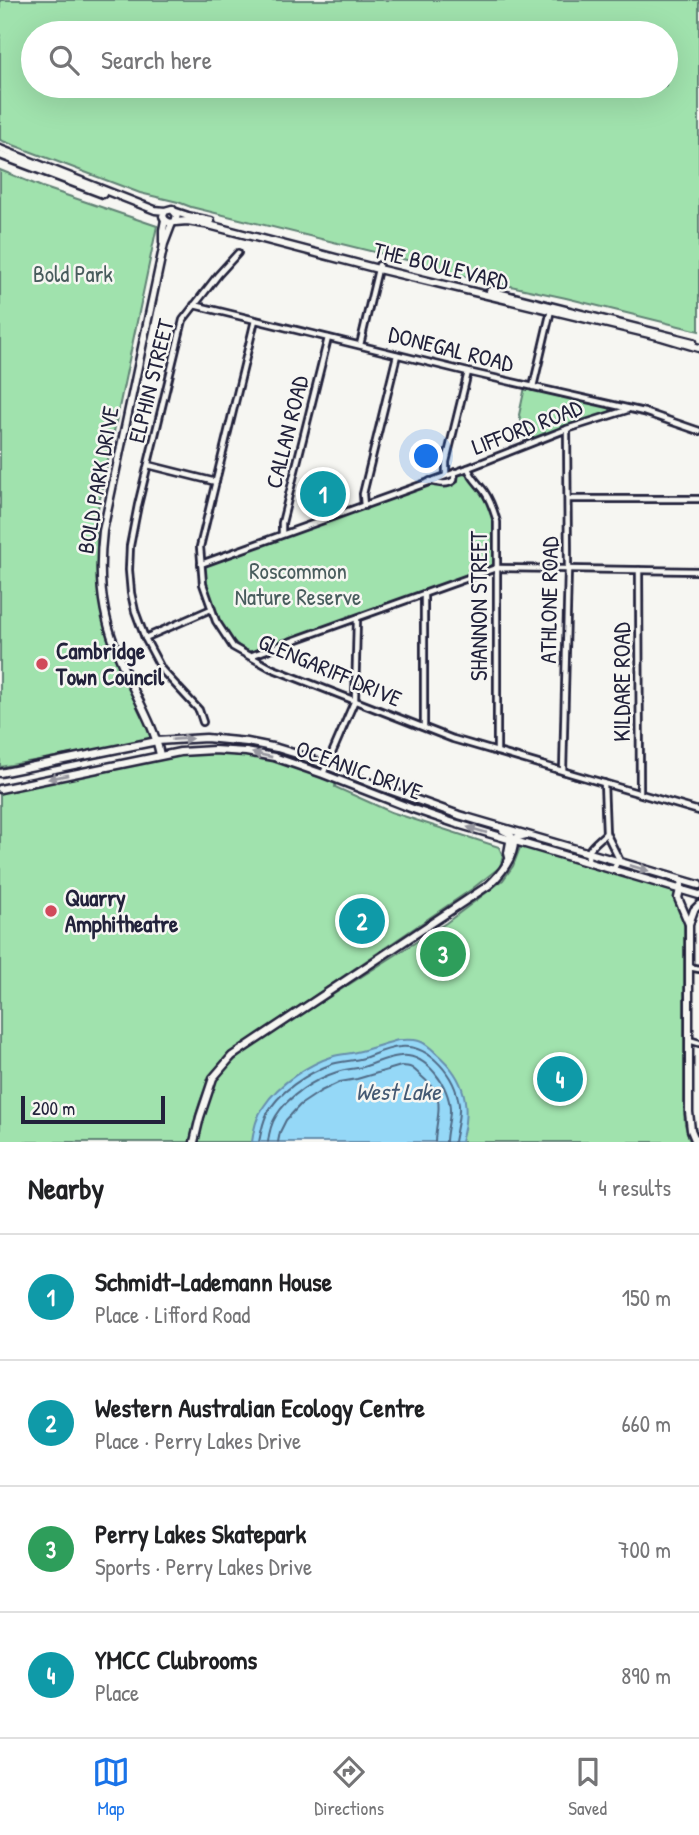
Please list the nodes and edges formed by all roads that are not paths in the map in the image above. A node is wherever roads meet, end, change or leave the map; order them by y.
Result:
1 (0, 152) edge
2 (176, 212) junction
3 (165, 217) junction
4 (174, 222) junction
5 (163, 244) junction
6 (238, 253) dead end
7 (379, 267) junction
8 (194, 305) junction
9 (552, 308) junction
10 (255, 320) junction
11 (328, 338) junction
12 (360, 345) junction
13 (699, 346) edge
14 (397, 355) junction
15 (468, 372) junction
16 (533, 387) junction
17 (628, 409) junction
18 (567, 429) junction
19 (699, 432) edge
20 (148, 465) junction
21 (468, 468) junction
22 (455, 472) junction
23 (446, 475) junction
24 (429, 481) junction
25 (216, 482) junction
26 (568, 499) junction
27 (699, 499) edge
28 (363, 506) junction
29 (282, 534) junction
30 (201, 564) junction
31 (496, 568) junction
32 (568, 569) junction
33 (639, 570) junction
34 (699, 570) edge
35 (424, 594) junction
36 (211, 609) junction
37 (356, 619) junction
38 (145, 638) junction
39 (249, 656) junction
40 (355, 701) junction
41 (203, 722) dead end
42 (424, 727) junction
43 (157, 741) junction
44 (497, 752) junction
45 (160, 755) junction
46 (327, 765) junction
47 (563, 771) junction
48 (0, 773) edge
49 (323, 775) junction
50 (604, 783) junction
51 (0, 789) edge
52 (640, 793) junction
53 (699, 811) edge
54 (494, 825) junction
55 (606, 833) junction
56 (527, 835) junction
57 (514, 840) junction
58 (588, 853) junction
59 (618, 862) junction
60 (589, 863) junction
61 (613, 870) junction
62 (684, 881) junction
63 (699, 886) edge
64 (679, 889) junction
65 (699, 895) edge
66 (699, 905) edge
67 (689, 924) junction
68 (689, 967) junction
69 (699, 969) edge
70 (689, 1040) junction
71 (699, 1043) edge
72 (194, 1142) edge
73 (695, 1142) edge

1 - 3 main road, THE BOULEVARD
2 - 3 main road, THE BOULEVARD
2 - 4 main road
2 - 7 main road, THE BOULEVARD
3 - 4 main road, THE BOULEVARD
3 - 5 main road, BOLD PARK DRIVE
4 - 5 main road, BOLD PARK DRIVE
4 - 7 main road, THE BOULEVARD
5 - 43 main road, BOLD PARK DRIVE
6 - 8 street, ELPHIN STREET
7 - 9 main road, THE BOULEVARD
7 - 12 street
8 - 10 street, DONEGAL ROAD
8 - 20 street, ELPHIN STREET
9 - 13 main road, THE BOULEVARD
9 - 16 street
10 - 11 street, DONEGAL ROAD
10 - 25 street, GLENGARIFF DRIVE
11 - 12 street, DONEGAL ROAD
11 - 29 street, CALLAN ROAD
12 - 14 street, DONEGAL ROAD
14 - 15 street, DONEGAL ROAD
14 - 28 street
15 - 16 street, DONEGAL ROAD
15 - 23 street
16 - 17 street, DONEGAL ROAD
17 - 18 street, LIFFORD ROAD
17 - 19 street, DONEGAL ROAD
18 - 21 street, LIFFORD ROAD
18 - 26 street, ATHLONE ROAD
20 - 25 street
20 - 38 street, ELPHIN STREET
21 - 22 street, LIFFORD ROAD
21 - 31 street, SHANNON STREET
22 - 23 street, LIFFORD ROAD
22 - 24 street
23 - 24 street, LIFFORD ROAD
24 - 28 street, LIFFORD ROAD
25 - 30 street, GLENGARIFF DRIVE
26 - 27 street
26 - 32 street, ATHLONE ROAD
28 - 29 street, LIFFORD ROAD
29 - 30 street, LIFFORD ROAD
30 - 36 street, GLENGARIFF DRIVE
31 - 32 street
31 - 35 street
31 - 44 street, SHANNON STREET
32 - 33 street
32 - 47 street, ATHLONE ROAD
33 - 34 street
33 - 52 street, KILDARE ROAD
35 - 37 street
35 - 42 street
36 - 38 street
36 - 39 street, GLENGARIFF DRIVE
37 - 39 street
37 - 40 street
38 - 41 street, ELPHIN STREET
39 - 40 street, GLENGARIFF DRIVE
40 - 42 street, GLENGARIFF DRIVE
40 - 46 street
42 - 44 street, GLENGARIFF DRIVE
43 - 45 main road, BOLD PARK DRIVE
43 -> 46 main road, OCEANIC DRIVE
43 - 48 main road, OCEANIC DRIVE
44 - 47 street, GLENGARIFF DRIVE
49 -> 45 main road, OCEANIC DRIVE
45 -> 51 main road, OCEANIC DRIVE
46 - 49 street
46 - 54 main road, OCEANIC DRIVE
47 - 50 street, GLENGARIFF DRIVE
57 -> 49 main road, OCEANIC DRIVE
50 - 52 street, GLENGARIFF DRIVE
50 - 55 street
52 - 53 street, GLENGARIFF DRIVE
54 - 56 main road, OCEANIC DRIVE
54 - 57 main road
55 - 58 street
55 - 59 street
56 - 57 main road
56 - 58 main road, OCEANIC DRIVE
57 - 60 main road, OCEANIC DRIVE
57 - 72 main road
58 - 59 main road, OCEANIC DRIVE
58 - 60 street
59 - 61 street
59 -> 62 main road, OCEANIC DRIVE
60 - 61 main road, OCEANIC DRIVE
61 - 64 main road, OCEANIC DRIVE
62 - 63 main road, OCEANIC DRIVE
62 - 64 main road
64 - 65 main road, OCEANIC DRIVE
64 - 67 main road
66 - 67 main road
67 - 68 main road
68 - 69 street
68 - 70 main road
70 - 71 street
70 - 73 main road

